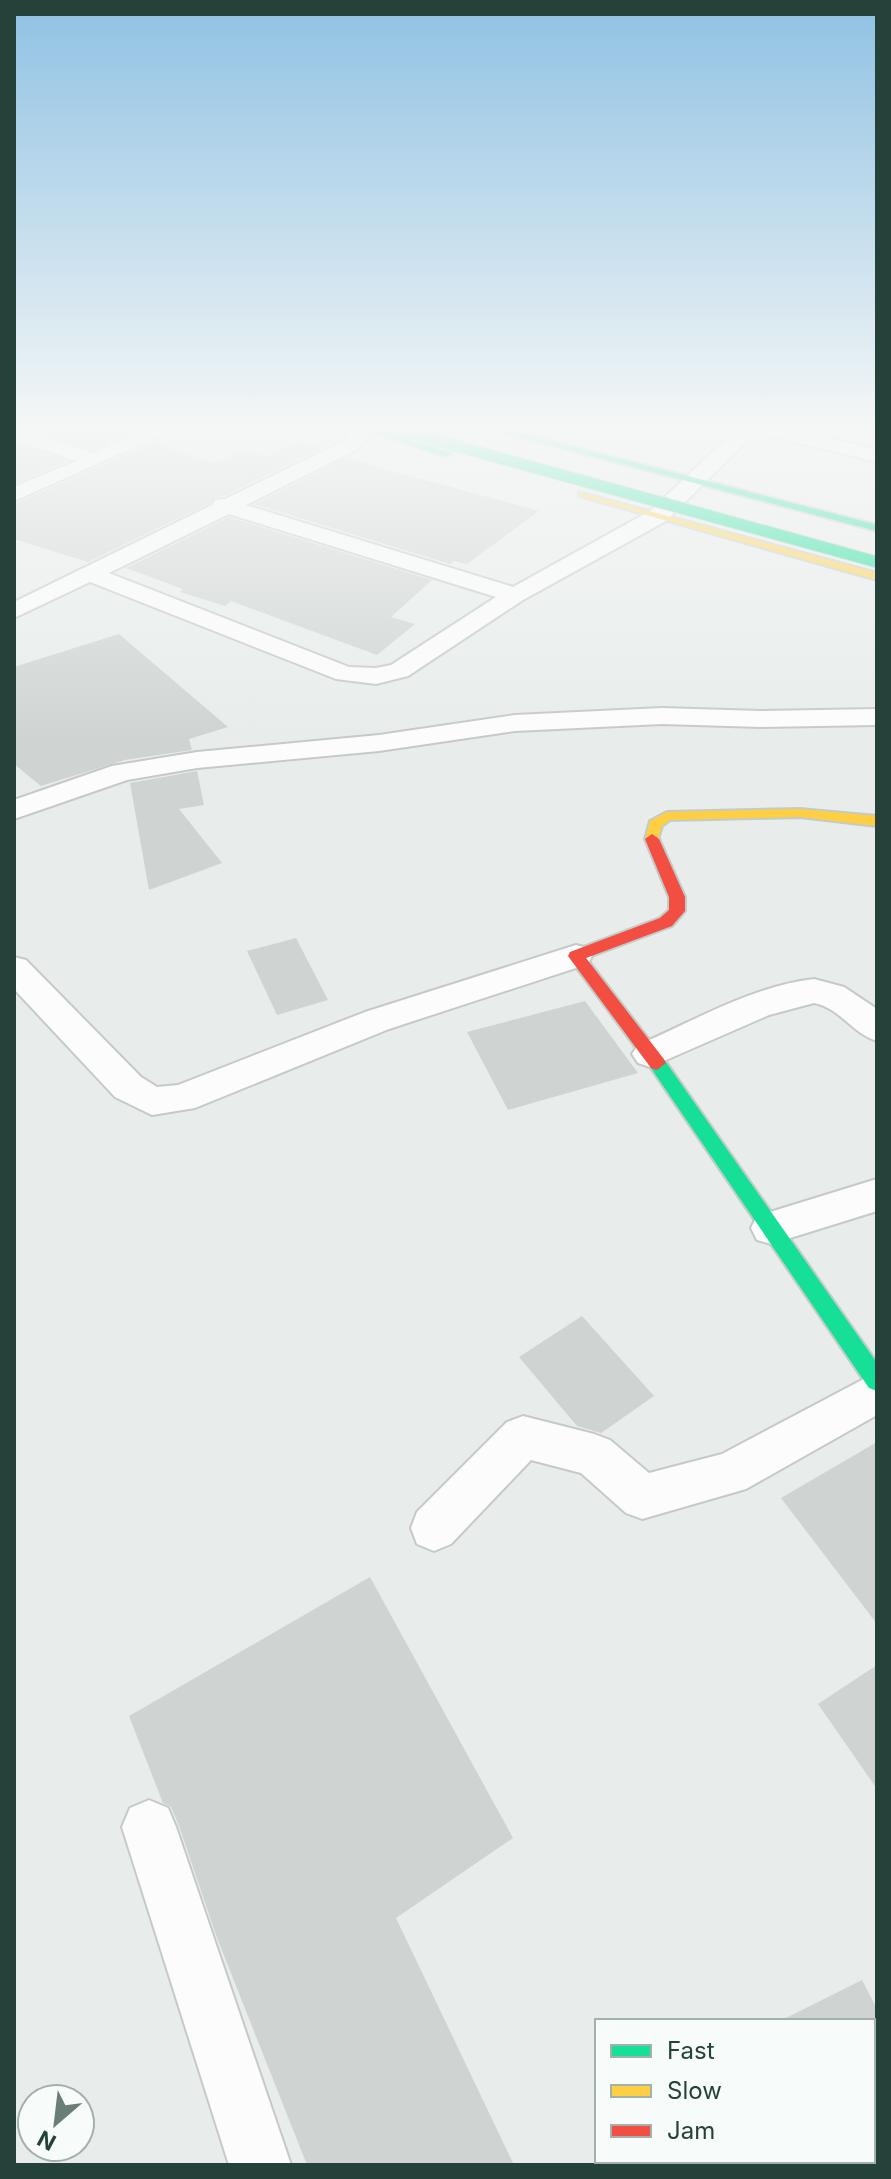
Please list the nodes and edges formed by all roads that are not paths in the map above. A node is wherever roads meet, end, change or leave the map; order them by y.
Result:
1 (170, 533) edge
2 (313, 533) edge
3 (628, 533) edge
4 (718, 533) edge
5 (771, 533) edge
6 (845, 533) edge
7 (877, 541) edge
8 (877, 562) edge
9 (90, 574) junction
10 (877, 577) edge
11 (515, 595) junction
12 (14, 611) edge
13 (877, 717) edge
14 (14, 810) edge
15 (877, 821) edge
16 (576, 956) junction
17 (14, 968) edge
18 (877, 1029) edge
19 (650, 1054) junction
20 (877, 1195) edge
21 (771, 1228) junction
22 (877, 1381) edge
23 (877, 1392) edge
24 (434, 1528) dead end
25 (149, 1827) dead end
26 (260, 2165) edge

1 - 9 street
2 - 11 street
3 - 11 street
4 - 10 street
5 - 8 street, bridge
6 - 7 street
9 - 11 street
9 - 12 street
13 - 14 street
15 - 16 street
16 - 17 street
16 - 19 street
18 - 19 street
19 - 21 street
20 - 21 street
21 - 22 street
23 - 24 street
25 - 26 street

